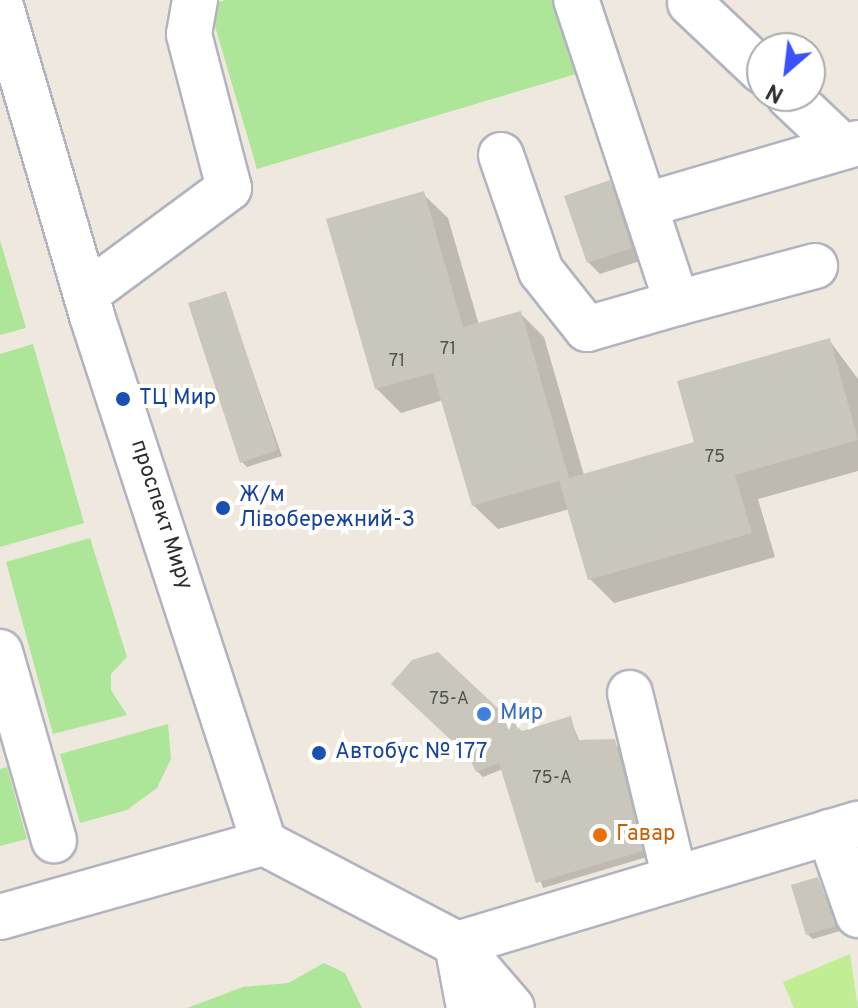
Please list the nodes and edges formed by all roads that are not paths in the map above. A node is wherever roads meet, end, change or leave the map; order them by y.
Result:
1 (195, 0) edge
2 (576, 0) edge
3 (0, 3) edge
4 (690, 3) dead end
5 (746, 56) edge
6 (809, 112) edge
7 (850, 145) edge
8 (501, 155) dead end
9 (646, 205) junction
10 (815, 266) dead end
11 (86, 294) junction
12 (677, 303) junction
13 (0, 652) edge
14 (630, 693) dead end
15 (844, 828) edge
16 (54, 840) dead end
17 (264, 843) junction
18 (675, 879) junction
19 (858, 915) edge
20 (0, 917) edge
21 (457, 944) junction
22 (469, 1008) edge
23 (512, 1008) edge

1 - 11 street
2 - 9 street
3 - 11 street, проспект Миру
4 - 5 street
6 - 7 street
7 - 9 street
8 - 12 street
9 - 12 street
10 - 12 street
11 - 17 street, проспект Миру
13 - 16 street
14 - 18 street
15 - 18 street
15 - 19 street
17 - 20 street
17 - 21 street
18 - 21 street
21 - 22 street
21 - 23 street

